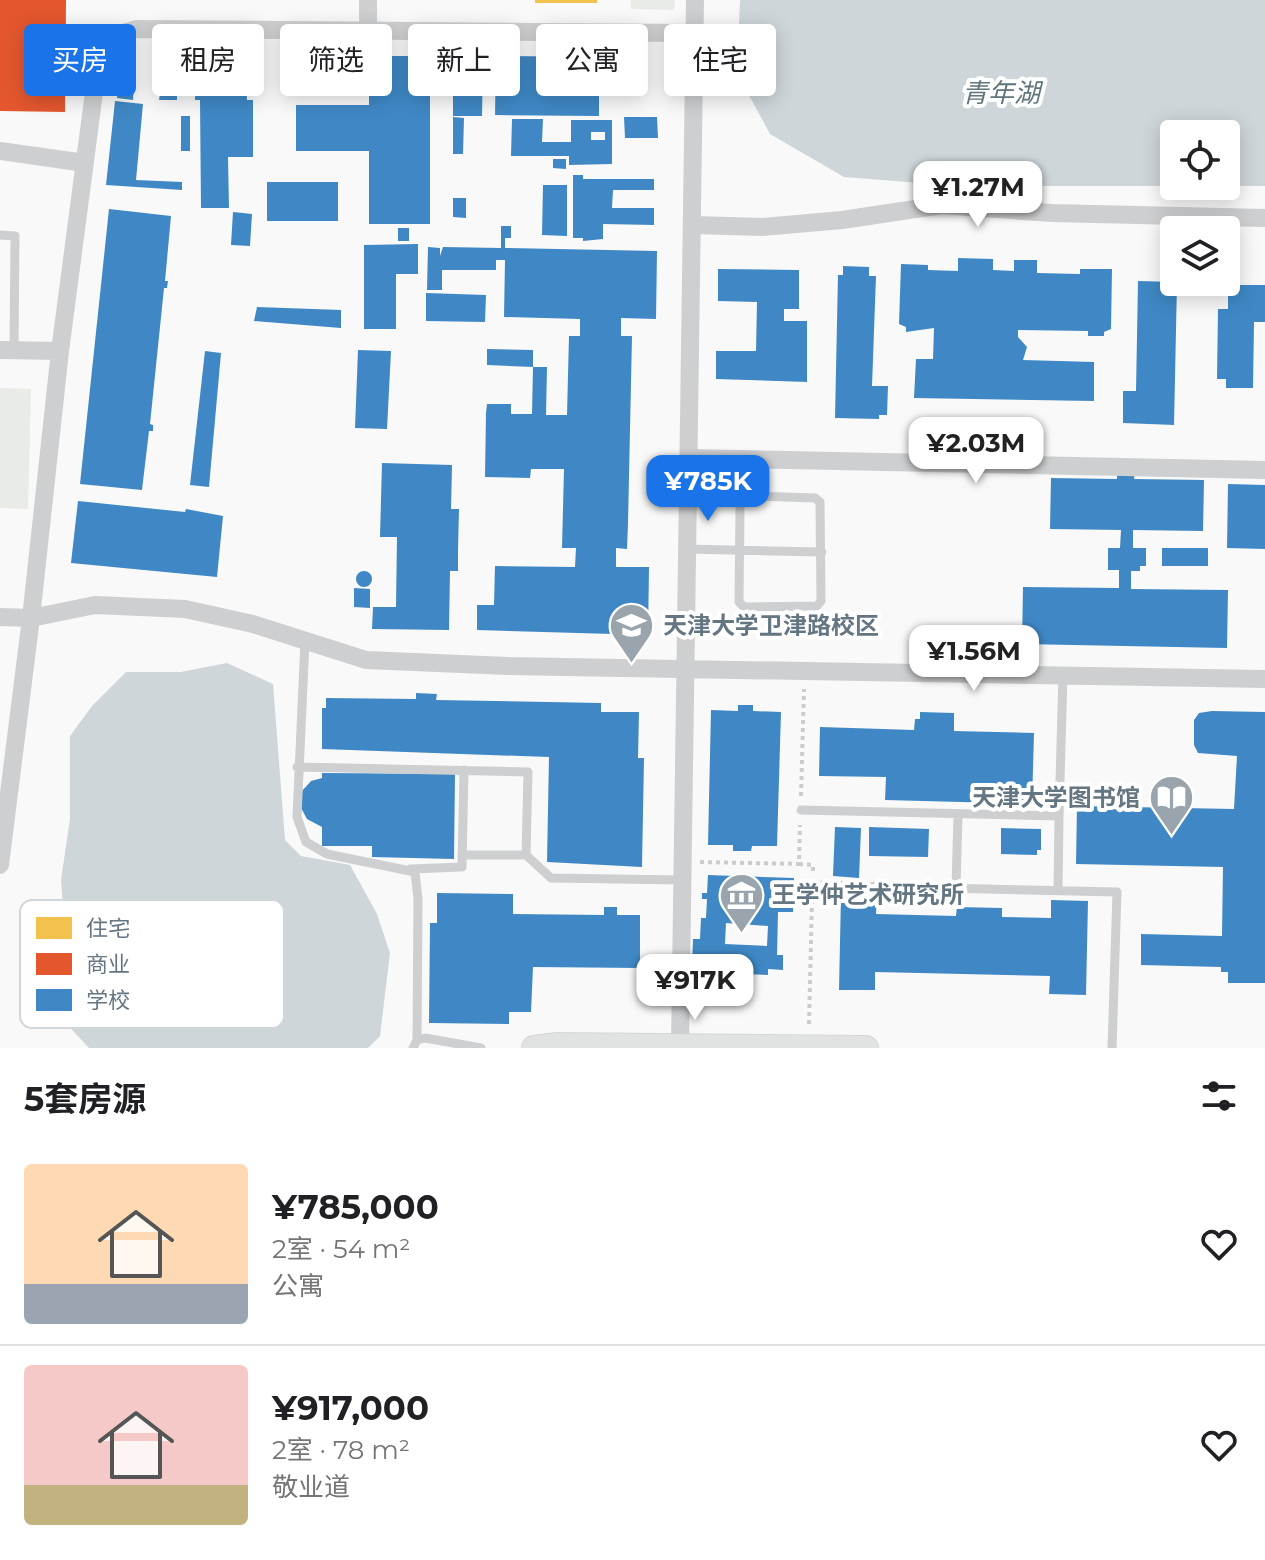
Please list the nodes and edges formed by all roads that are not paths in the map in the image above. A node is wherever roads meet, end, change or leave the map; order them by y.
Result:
1 (368, 0) edge
2 (695, 0) edge
3 (368, 24) edge
4 (695, 24) edge
5 (280, 30) edge
6 (392, 31) edge
7 (664, 33) edge
8 (695, 96) edge
9 (0, 151) edge
10 (85, 163) junction
11 (1265, 218) edge
12 (694, 225) junction
13 (0, 235) edge
14 (7, 350) edge
15 (60, 351) junction
16 (688, 458) junction
17 (1265, 470) edge
18 (686, 549) junction
19 (739, 550) junction
20 (822, 552) junction
21 (0, 617) edge
22 (31, 618) junction
23 (305, 641) junction
24 (683, 669) junction
25 (1063, 674) junction
26 (1265, 679) edge
27 (297, 767) junction
28 (464, 770) junction
29 (801, 810) road end
30 (958, 814) junction
31 (1059, 816) junction
32 (462, 855) junction
33 (526, 855) junction
34 (0, 865) edge
35 (410, 869) junction
36 (681, 880) junction
37 (813, 885) road end
38 (956, 888) junction
39 (1058, 890) junction
40 (415, 1044) edge
41 (680, 1046) junction
42 (541, 1047) edge
43 (809, 1047) edge
44 (481, 1048) edge
45 (866, 1048) edge
46 (1112, 1048) edge

1 - 3 street
2 - 4 street
5 - 10 street
6 - 7 street
8 - 12 street
9 - 10 street
10 - 15 street
11 - 12 street
12 - 16 street
13 - 14 lane
14 - 15 street
15 - 22 street
16 - 17 street
16 - 18 street
18 - 19 lane
18 - 24 street
19 - 20 lane
19 - 20 lane
19 - 20 lane
21 - 22 street
22 - 23 street
22 - 34 street
23 - 24 street
23 - 27 lane
24 - 25 street
24 - 36 street
25 - 26 street
25 - 31 lane
27 - 28 lane
27 - 35 lane
28 - 32 lane
28 - 33 lane
29 - 30 lane
30 - 31 lane
30 - 38 lane
31 - 39 lane
32 - 33 lane
32 - 35 lane
33 - 36 lane
35 - 40 lane
36 - 41 street
37 - 38 lane
38 - 39 lane
39 - 46 lane
40 - 44 lane
41 - 42 street
41 - 43 street
43 - 45 street

